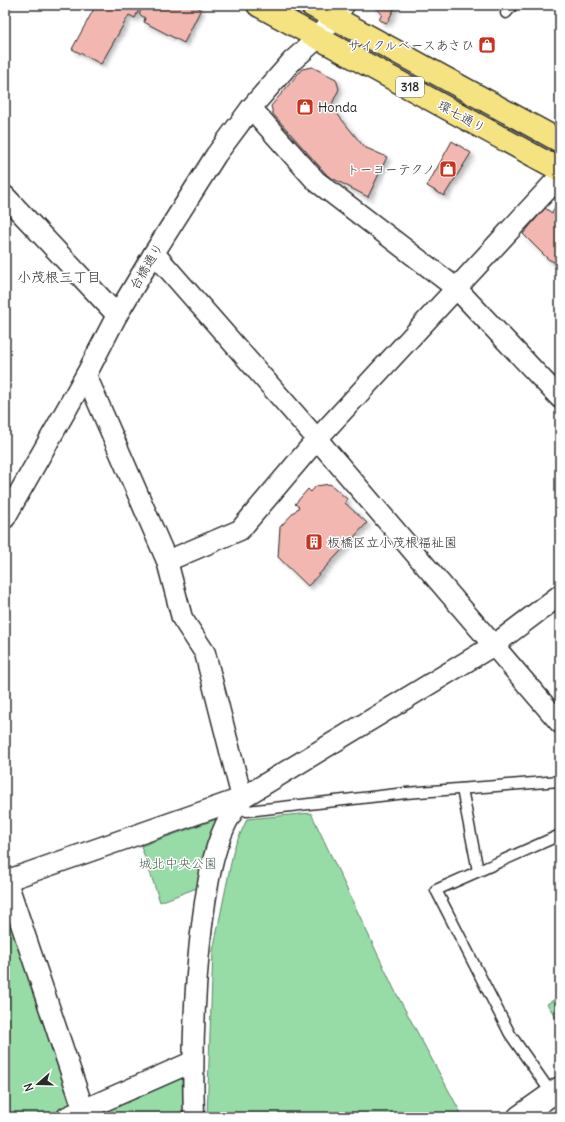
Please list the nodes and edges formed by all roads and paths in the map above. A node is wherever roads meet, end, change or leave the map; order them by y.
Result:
1 (258, 5) edge
2 (310, 5) edge
3 (513, 5) edge
4 (339, 11) edge
5 (506, 13) dead end
6 (319, 37) junction
7 (251, 108) junction
8 (560, 141) edge
9 (560, 170) edge
10 (560, 176) edge
11 (5, 196) edge
12 (154, 253) junction
13 (456, 288) junction
14 (117, 315) junction
15 (86, 375) junction
16 (560, 398) edge
17 (317, 439) junction
18 (5, 518) edge
19 (167, 561) junction
20 (560, 595) edge
21 (494, 645) junction
22 (560, 723) edge
23 (560, 781) edge
24 (462, 789) junction
25 (242, 798) junction
26 (560, 835) edge
27 (478, 871) junction
28 (5, 879) edge
29 (192, 1062) junction
30 (556, 1091) edge
31 (79, 1115) edge
32 (194, 1117) edge
33 (519, 1117) edge

1 - 6 main road, 環七通り / 318
2 - 4 main road, 環七通り / 318
3 - 5 lane
4 - 6 street, 台橋通り
4 - 8 main road, 環七通り / 318
6 - 7 street, 台橋通り
6 - 9 main road, 環七通り / 318
7 - 12 street, 台橋通り
7 - 13 street
10 - 13 street
11 - 14 street
12 - 14 street, 台橋通り
12 - 17 street
13 - 16 street
13 - 17 street
14 - 15 street, 台橋通り
15 - 18 street, 台橋通り
15 - 19 street
17 - 19 street
17 - 21 street
19 - 25 street
20 - 21 street
21 - 22 street
21 - 25 street
23 - 24 lane
24 - 25 lane
24 - 27 lane
25 - 28 street
25 - 29 street
26 - 27 lane
27 - 30 lane
28 - 31 street
29 - 31 street
29 - 32 street
30 - 33 street

